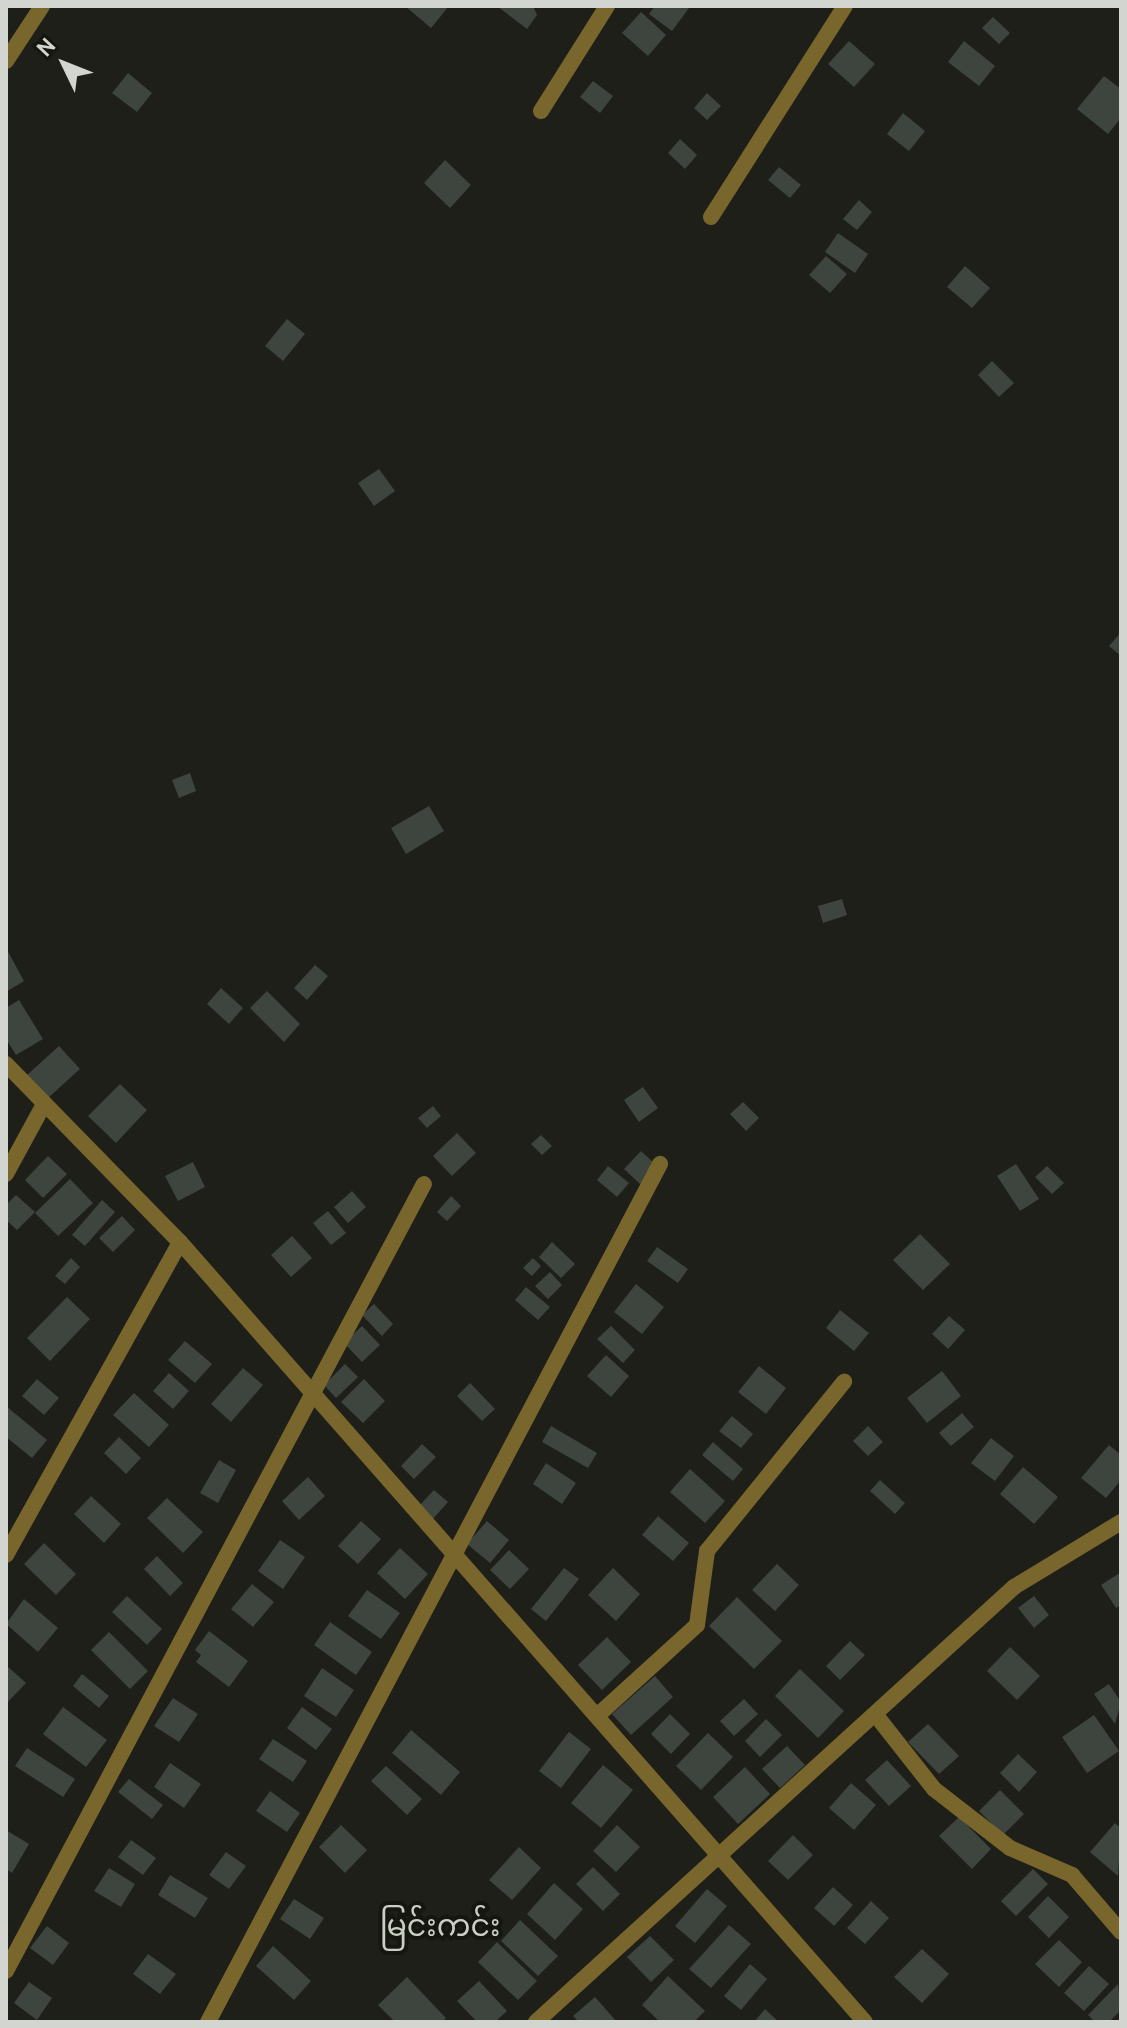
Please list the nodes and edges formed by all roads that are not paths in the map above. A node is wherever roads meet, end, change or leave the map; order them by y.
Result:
1 (42, 6) edge
2 (607, 6) edge
3 (845, 6) edge
4 (6, 61) edge
5 (541, 111) dead end
6 (711, 217) dead end
7 (6, 1064) edge
8 (44, 1104) junction
9 (660, 1164) dead end
10 (6, 1174) edge
11 (424, 1184) dead end
12 (180, 1242) junction
13 (844, 1382) dead end
14 (313, 1393) junction
15 (1121, 1522) edge
16 (6, 1555) edge
17 (457, 1557) junction
18 (875, 1714) junction
19 (597, 1716) junction
20 (719, 1855) junction
21 (1121, 1932) edge
22 (12, 1945) edge
23 (6, 1971) edge
24 (208, 2022) edge
25 (536, 2022) edge
26 (865, 2022) edge

1 - 4 street
2 - 5 street
3 - 6 street
7 - 8 street
8 - 10 street
8 - 12 street
9 - 17 street
11 - 14 street
12 - 14 street
12 - 16 street
13 - 19 street
14 - 17 street
14 - 22 street
15 - 18 street
17 - 19 street
17 - 24 street
18 - 20 street
18 - 21 street
19 - 20 street
20 - 25 street
20 - 26 street
22 - 23 street

